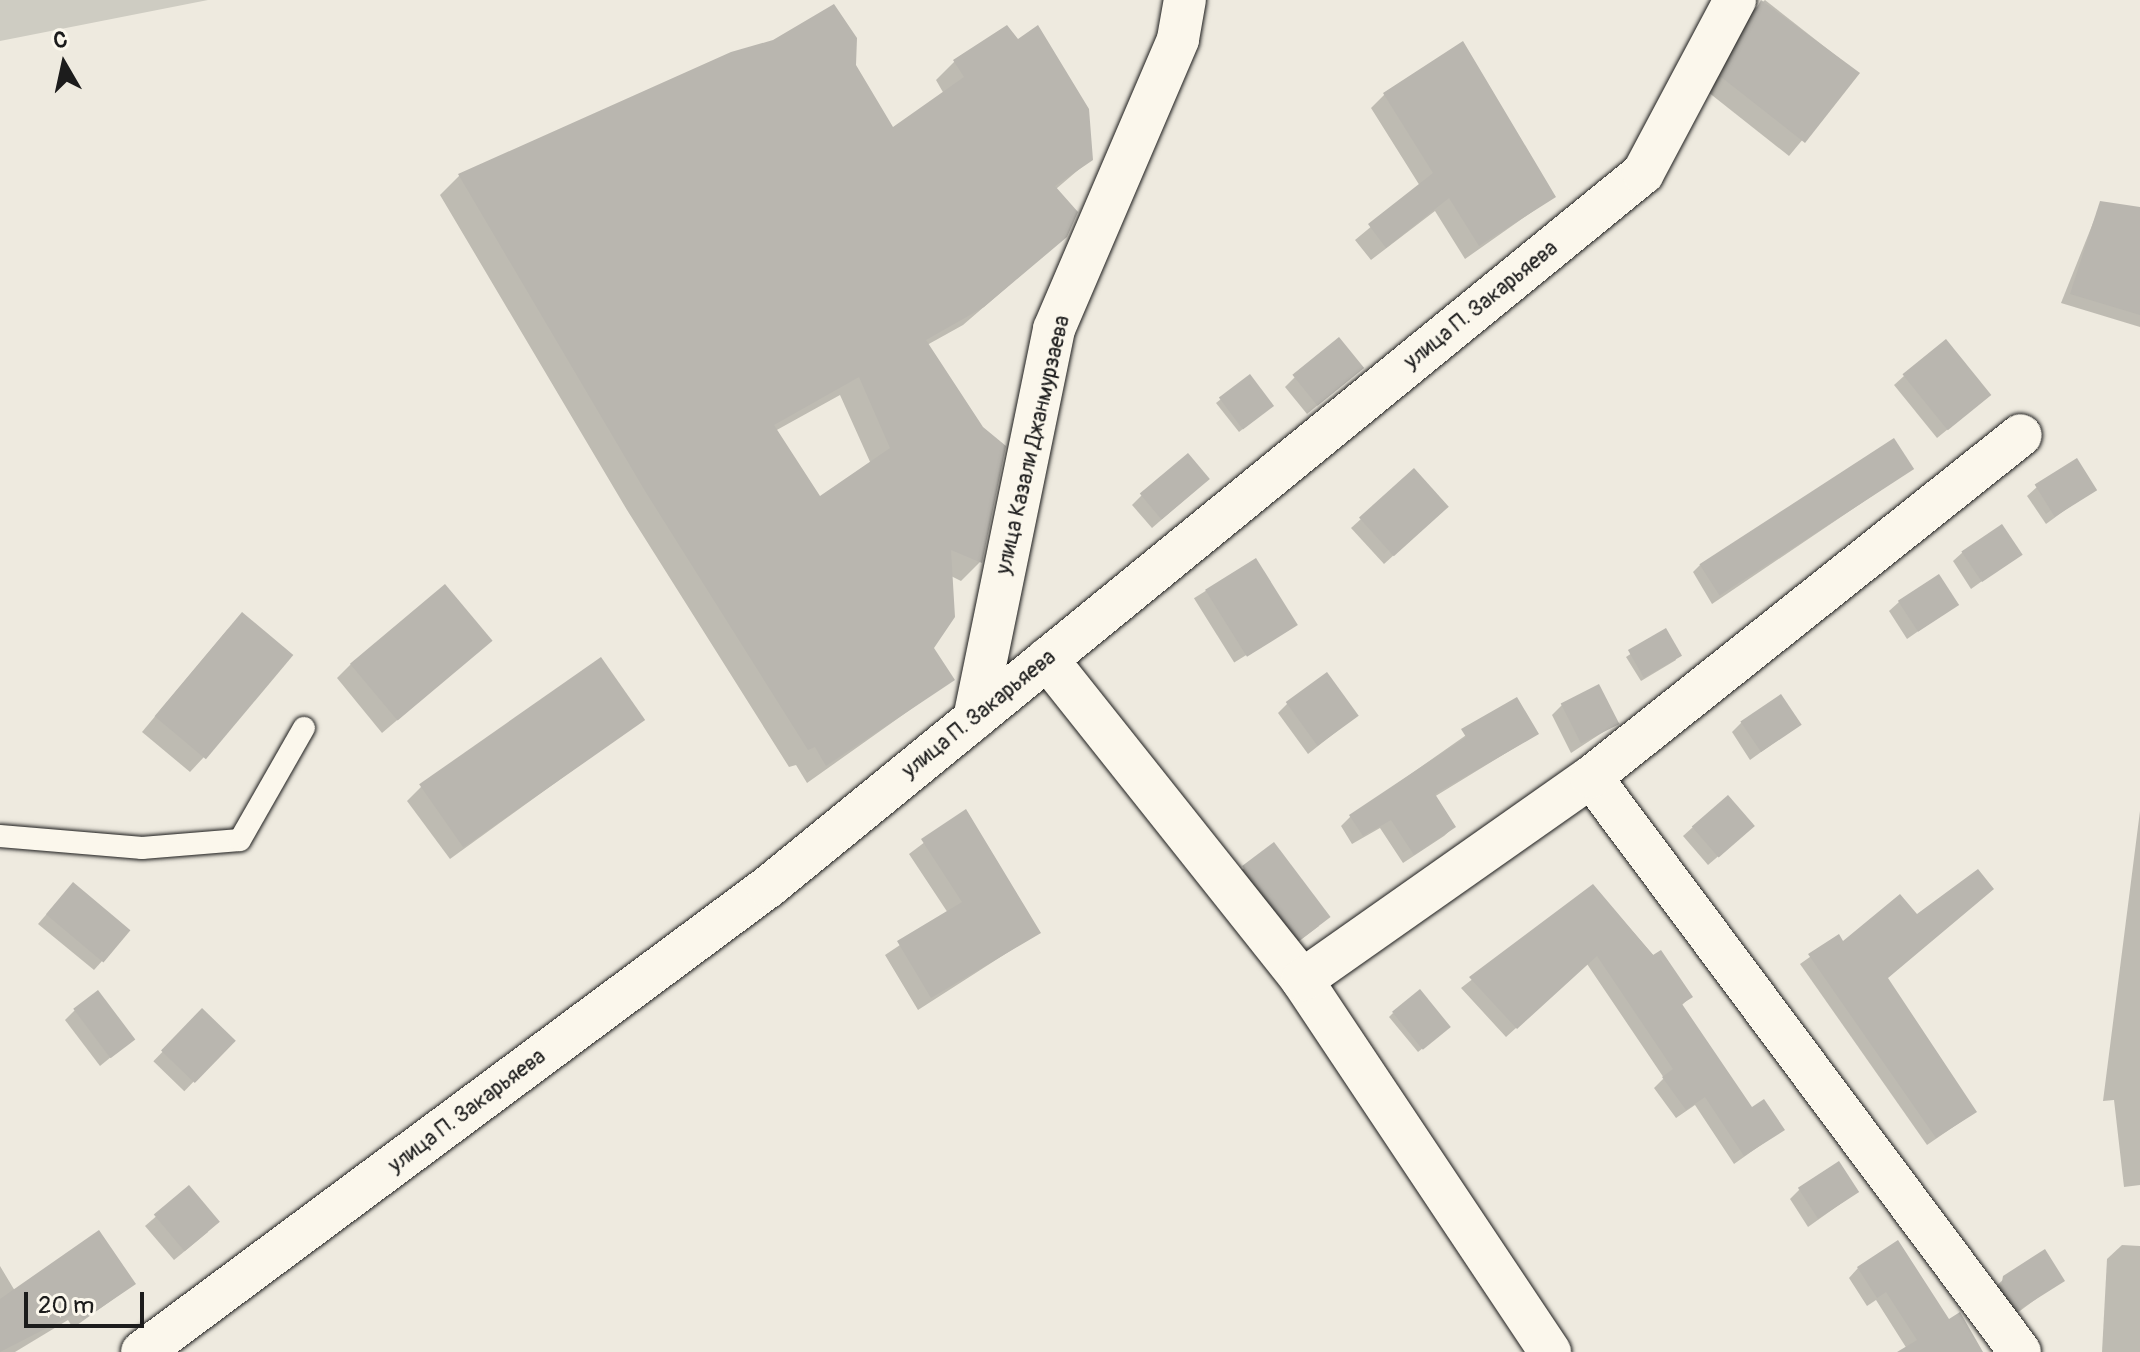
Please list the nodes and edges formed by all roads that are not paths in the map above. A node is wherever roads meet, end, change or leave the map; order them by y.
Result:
1 (1185, 0) edge
2 (1735, 0) edge
3 (2021, 435) dead end
4 (1047, 659) junction
5 (974, 719) junction
6 (304, 728) dead end
7 (1591, 777) junction
8 (0, 836) edge
9 (1302, 980) junction
10 (142, 1352) edge
11 (1550, 1352) edge
12 (2020, 1352) edge

1 - 5 street, улица Казали Джанмурзаева
2 - 4 street, улица П. Закарьяева
3 - 7 street
4 - 5 street, улица П. Закарьяева
4 - 9 street
5 - 10 street, улица П. Закарьяева
6 - 8 lane
7 - 9 street
7 - 12 street
9 - 11 street

